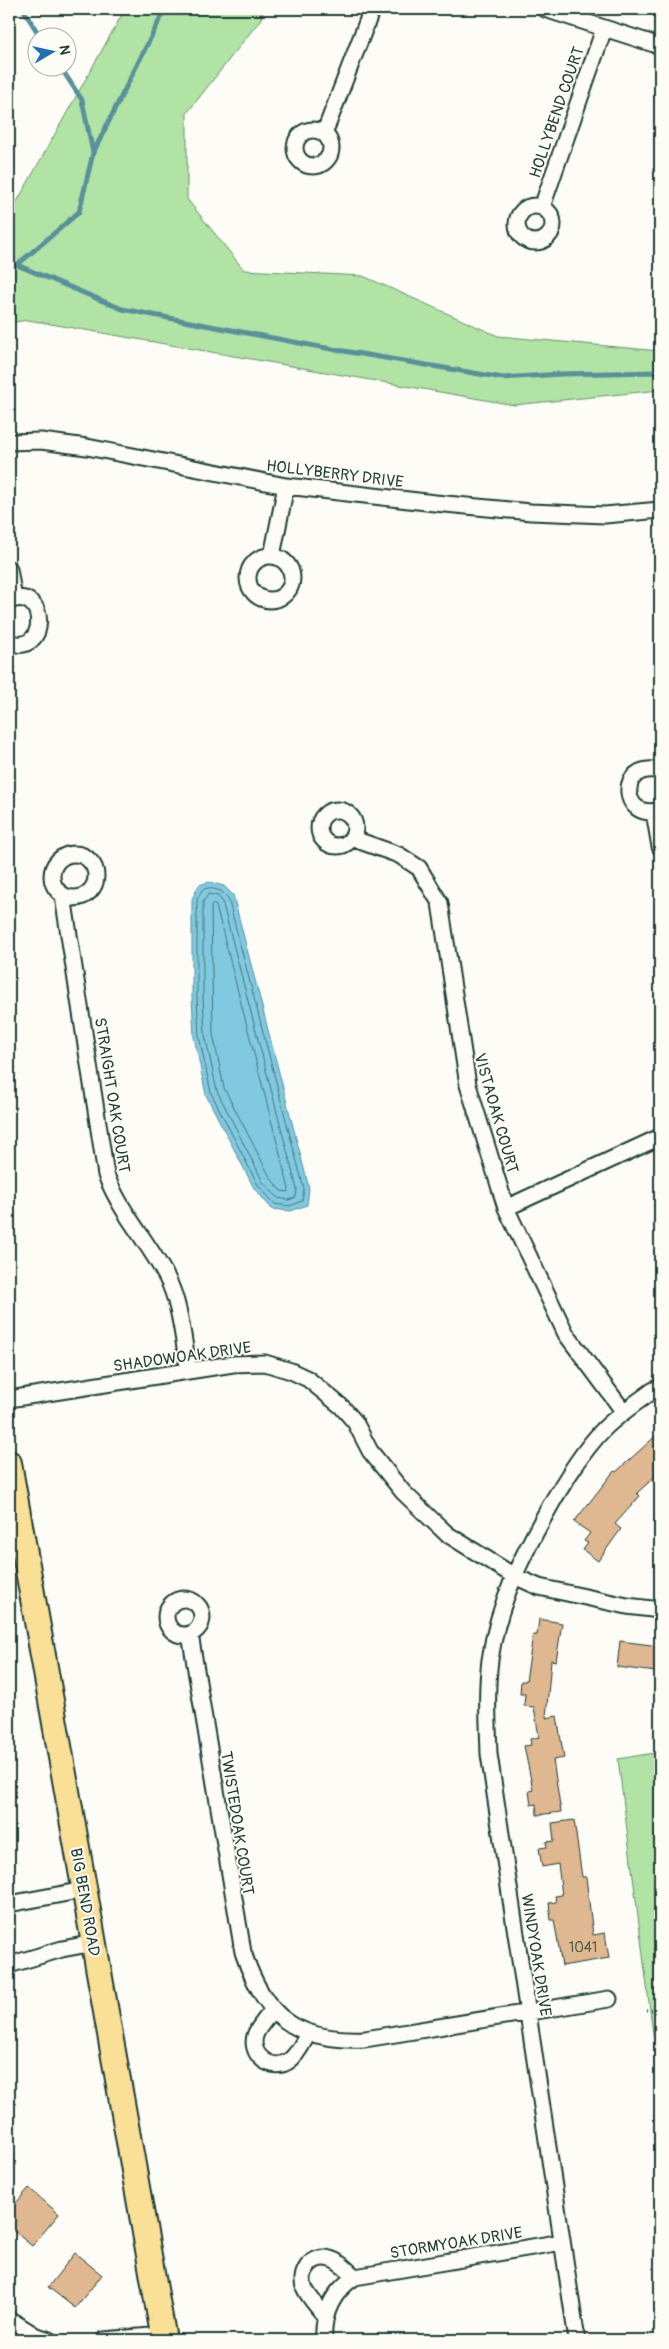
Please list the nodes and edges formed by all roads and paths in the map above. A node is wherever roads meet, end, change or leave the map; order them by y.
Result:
1 (372, 9) edge
2 (545, 9) edge
3 (604, 29) junction
4 (660, 46) edge
5 (324, 134) dead end
6 (542, 207) dead end
7 (9, 442) edge
8 (286, 486) junction
9 (660, 510) edge
10 (272, 556) dead end
11 (9, 569) edge
12 (11, 600) edge
13 (9, 642) edge
14 (660, 771) edge
15 (657, 811) edge
16 (354, 839) dead end
17 (660, 847) edge
18 (63, 896) dead end
19 (660, 1137) edge
20 (506, 1208) junction
21 (189, 1371) junction
22 (660, 1387) edge
23 (9, 1399) edge
24 (624, 1412) junction
25 (9, 1464) edge
26 (514, 1576) junction
27 (660, 1610) edge
28 (190, 1634) dead end
29 (84, 1890) junction
30 (9, 1904) edge
31 (94, 1943) junction
32 (9, 1964) edge
33 (609, 2000) dead end
34 (272, 2010) junction
35 (646, 2010) dead end
36 (660, 2010) edge
37 (528, 2012) junction
38 (308, 2034) junction
39 (562, 2242) junction
40 (355, 2277) junction
41 (325, 2316) junction
42 (9, 2319) edge
43 (163, 2338) edge
44 (50, 2340) edge
45 (104, 2340) edge
46 (324, 2340) edge
47 (577, 2340) edge

1 - 5 street
2 - 3 street
3 - 4 street
3 - 6 street, HOLLYBEND COURT
7 - 8 street, HOLLYBERRY DRIVE
8 - 9 street, HOLLYBERRY DRIVE
8 - 10 street
11 - 12 street
12 - 13 street
14 - 15 street
15 - 17 street
16 - 20 street, VISTAOAK COURT
18 - 21 street, STRAIGHT OAK COURT
19 - 20 street
20 - 24 street, VISTAOAK COURT
21 - 23 street, SHADOWOAK DRIVE
21 - 26 street, SHADOWOAK DRIVE
22 - 24 street, WINDYOAK DRIVE
24 - 26 street, WINDYOAK DRIVE
25 - 29 main road, BIG BEND ROAD
26 - 27 street, SHADOWOAK DRIVE
26 - 37 street, WINDYOAK DRIVE
28 - 34 street, TWISTEDOAK COURT
29 - 30 street
29 - 31 main road, BIG BEND ROAD
31 - 32 street
31 - 43 main road, BIG BEND ROAD
33 - 37 street, TWISTEDOAK COURT
34 - 38 street, TWISTEDOAK COURT
34 - 38 street
35 - 36 path
37 - 38 street, TWISTEDOAK COURT
37 - 39 street, WINDYOAK DRIVE
39 - 40 street, STORMYOAK DRIVE
39 - 47 street, WINDYOAK DRIVE
40 - 41 street
40 - 41 street
41 - 46 street
42 - 44 street
43 - 45 street

